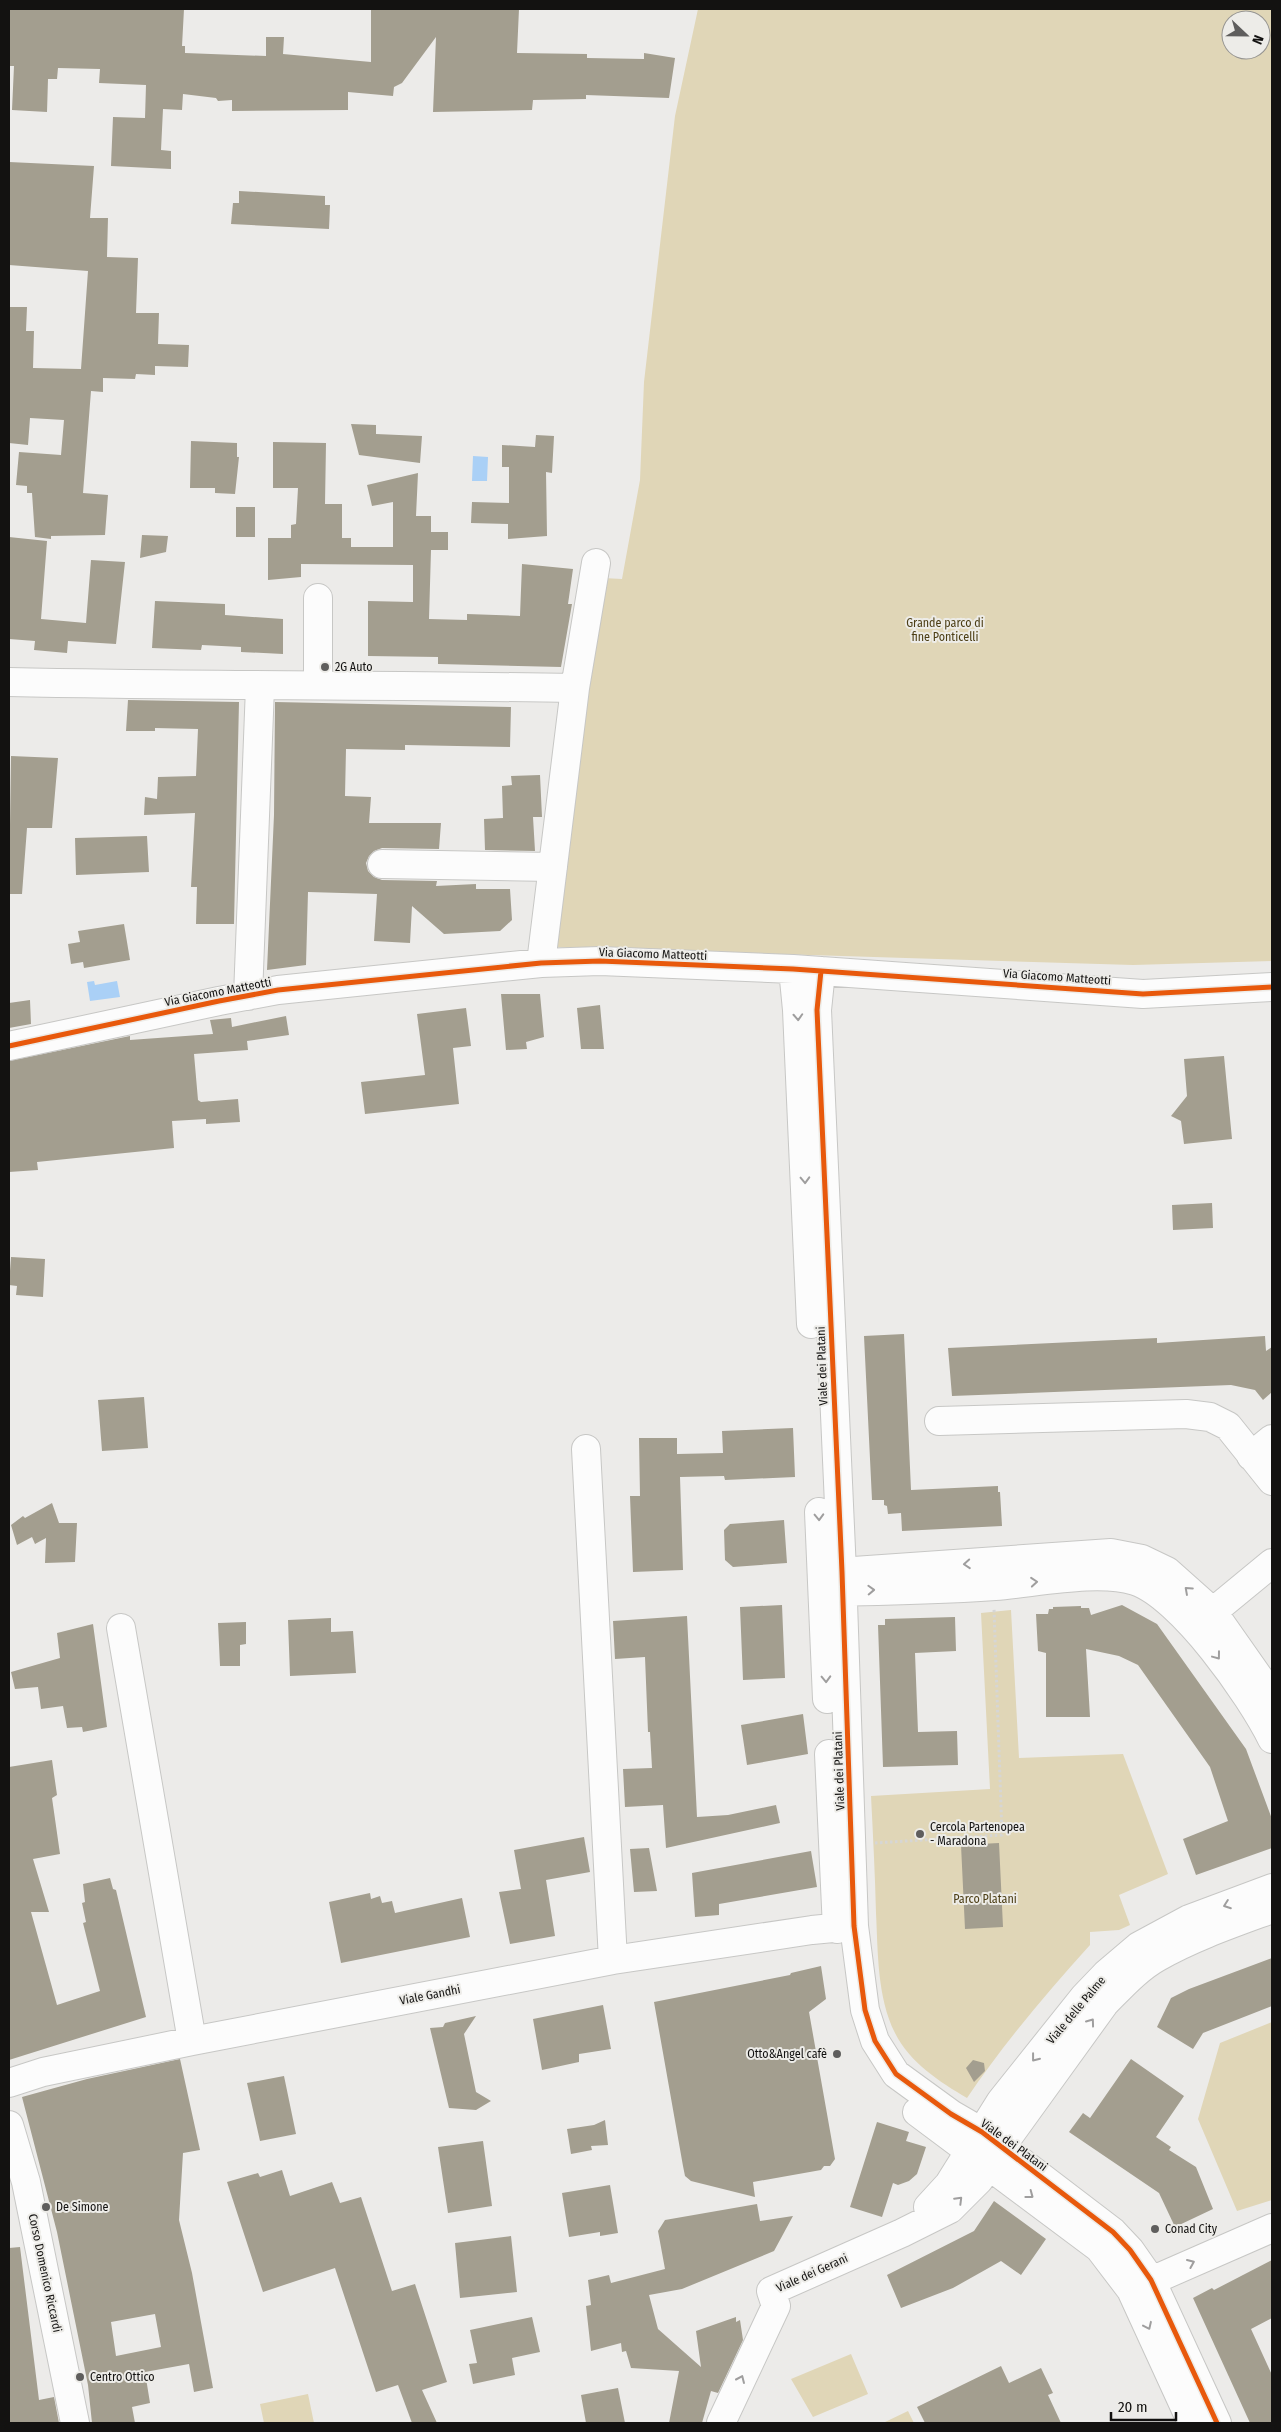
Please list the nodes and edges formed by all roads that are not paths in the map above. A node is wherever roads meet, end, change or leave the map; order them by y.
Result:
1 (596, 563) dead end
2 (318, 598) dead end
3 (9, 682) edge
4 (318, 684) junction
5 (260, 687) junction
6 (574, 688) junction
7 (382, 864) dead end
8 (553, 867) junction
9 (541, 964) junction
10 (793, 969) junction
11 (821, 971) junction
12 (1272, 987) edge
13 (248, 996) junction
14 (9, 1046) edge
15 (939, 1421) dead end
16 (1272, 1439) edge
17 (586, 1449) dead end
18 (1251, 1456) junction
19 (1272, 1481) edge
20 (1272, 1563) edge
21 (833, 1582) junction
22 (1204, 1620) junction
23 (121, 1628) dead end
24 (1272, 1696) edge
25 (1272, 1739) edge
26 (1272, 1888) edge
27 (1272, 1909) edge
28 (845, 1926) junction
29 (613, 1960) junction
30 (192, 2041) junction
31 (9, 2083) edge
32 (9, 2125) edge
33 (986, 2149) junction
34 (1272, 2228) edge
35 (1141, 2285) junction
36 (75, 2423) edge
37 (721, 2423) edge
38 (1192, 2423) edge
39 (1217, 2423) edge

1 - 6 street
2 - 4 street
3 - 5 street
4 - 5 street
4 - 6 street
5 - 13 street
6 - 8 street
7 - 8 street
8 - 9 street
9 - 10 street, Via Giacomo Matteotti
9 - 13 street, Via Giacomo Matteotti
10 - 11 street, Via Giacomo Matteotti
10 -> 21 street, Viale dei Platani
11 - 12 street, Via Giacomo Matteotti
11 - 21 street, Viale dei Platani
13 - 14 street, Via Giacomo Matteotti
15 - 18 street
16 - 18 street
17 - 29 street
18 - 19 street
20 - 22 street
21 - 22 street
21 -> 28 street, Viale dei Platani
21 - 28 street, Viale dei Platani
22 - 24 street
22 -> 25 street
23 - 30 street
26 -> 33 street, Viale delle Palme
33 -> 27 street, Viale delle Palme
28 - 29 street, Viale Gandhi
28 - 33 street, Viale dei Platani
29 - 30 street, Viale Gandhi
30 - 31 street, Viale Gandhi
32 - 36 street, Corso Domenico Riccardi
33 - 35 street, Viale dei Platani
37 -> 33 street, Viale dei Gerani
35 -> 34 street
35 -> 38 street, Viale dei Platani
35 - 39 street, Viale dei Platani

